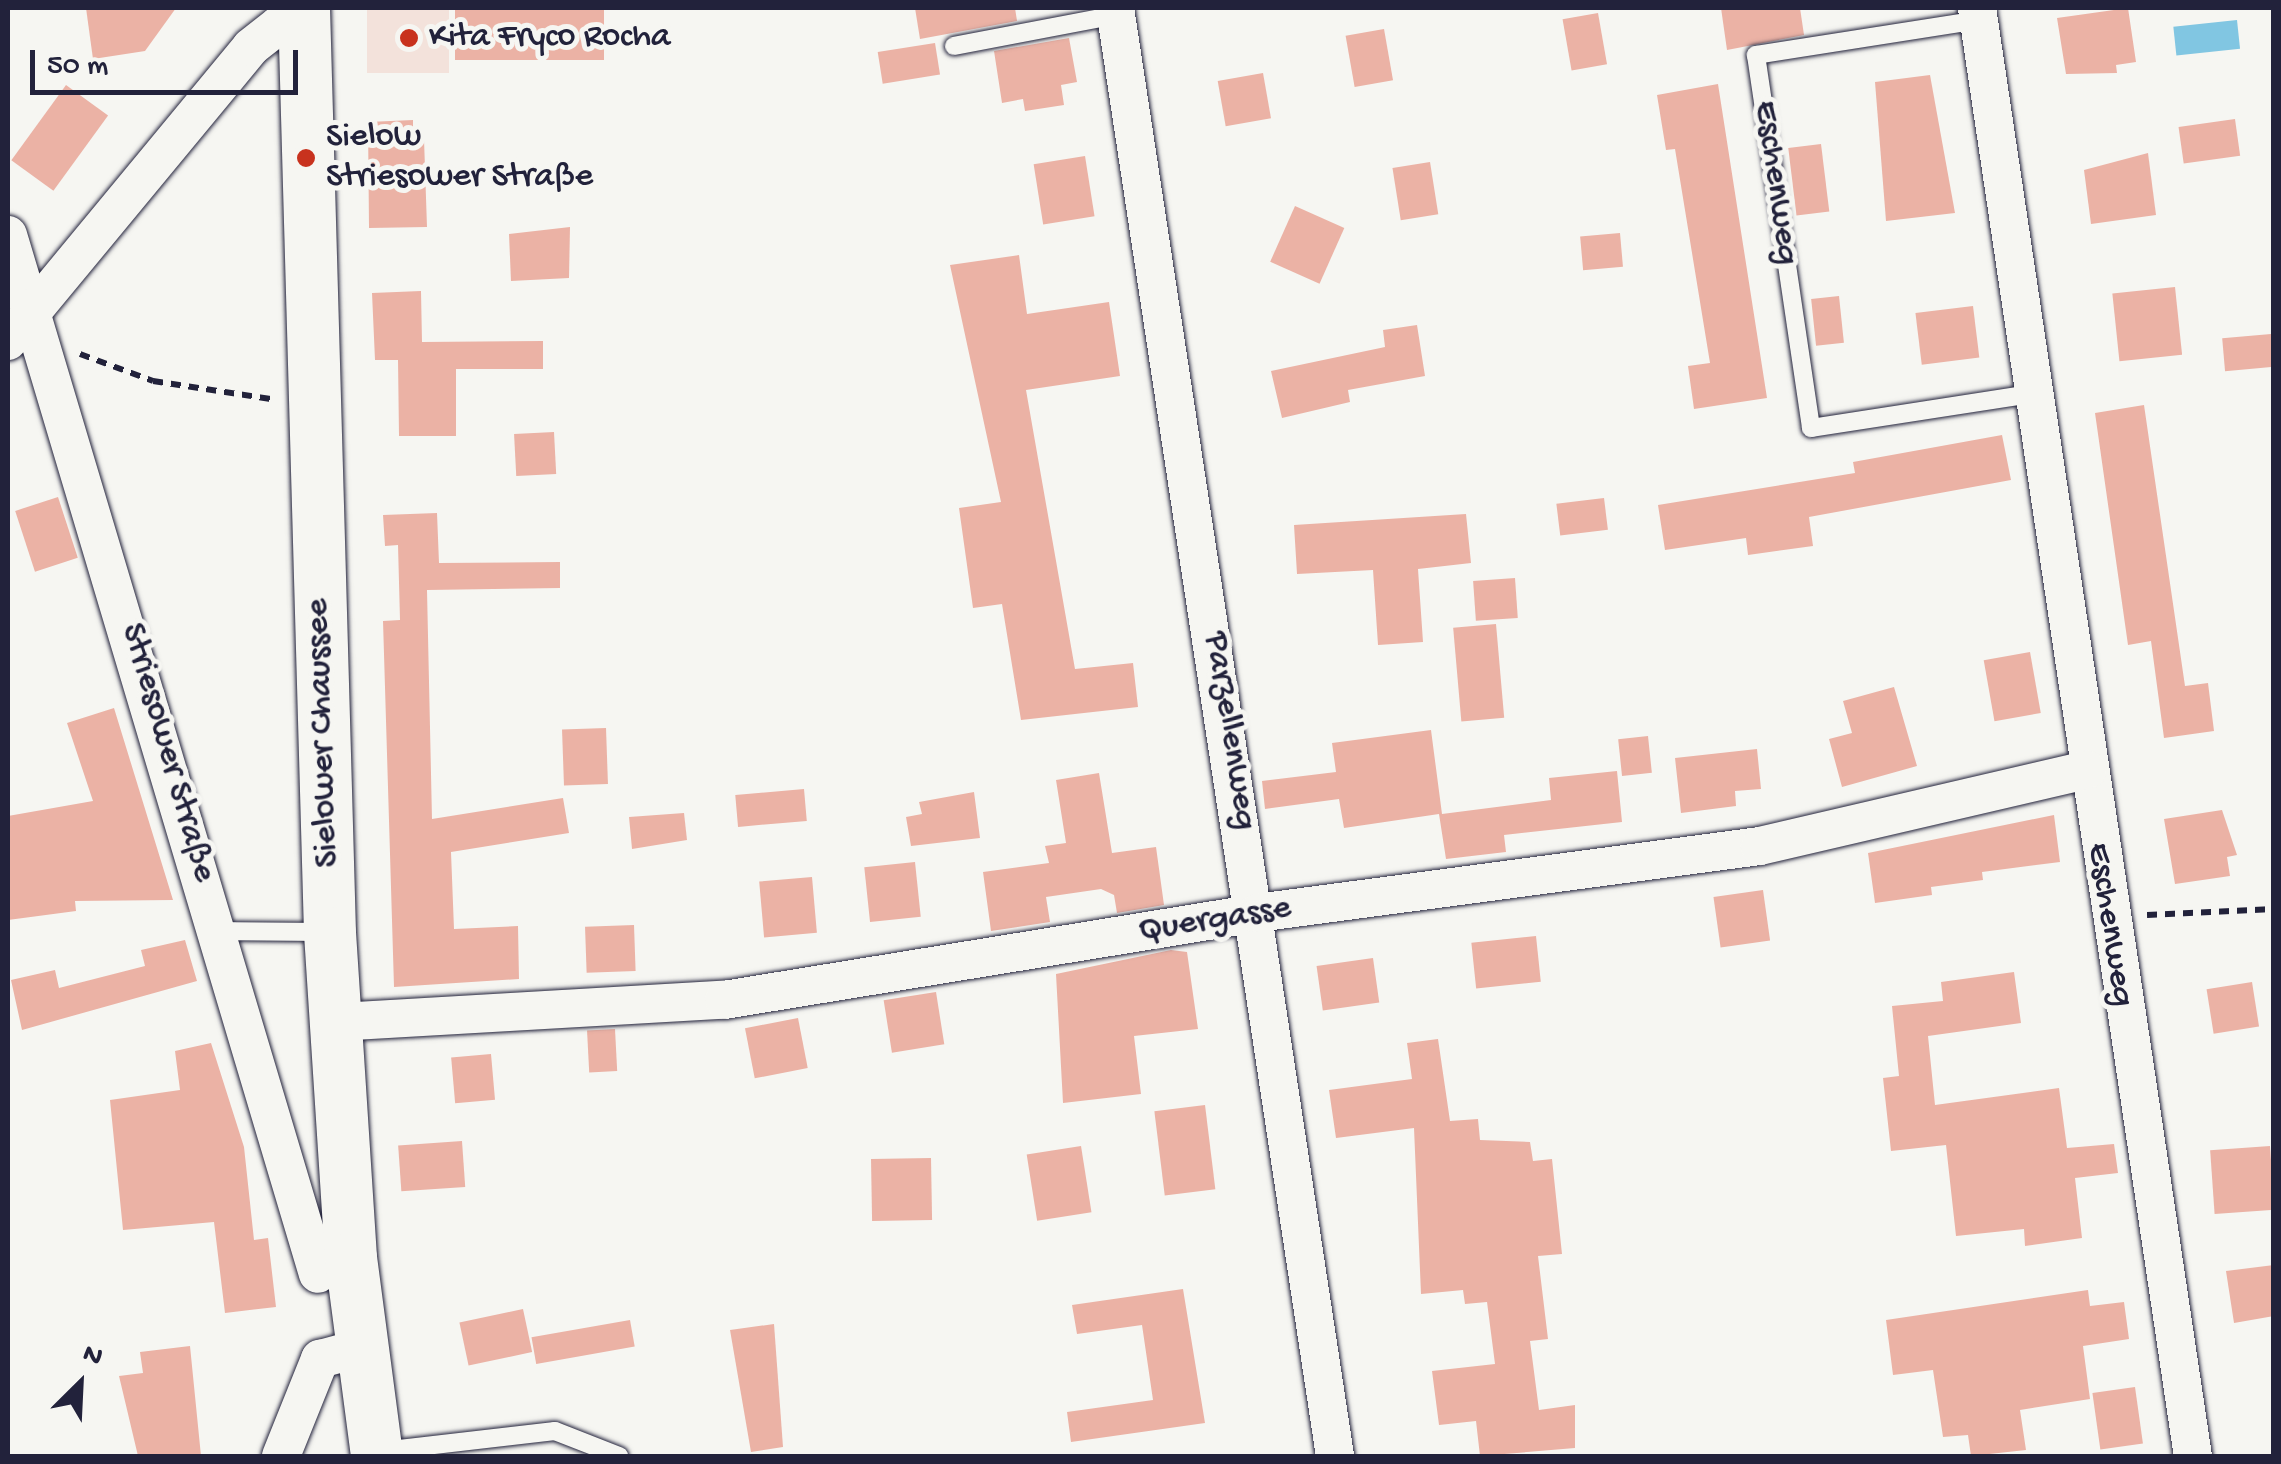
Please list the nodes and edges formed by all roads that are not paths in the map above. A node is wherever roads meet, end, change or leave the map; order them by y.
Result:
1 (1116, 11) edge
2 (1978, 14) edge
3 (304, 16) edge
4 (954, 46) dead end
5 (8, 234) edge
6 (36, 305) junction
7 (8, 341) edge
8 (2036, 393) junction
9 (2087, 770) junction
10 (1258, 913) junction
11 (219, 930) junction
12 (330, 933) junction
13 (337, 1022) junction
14 (318, 1274) dead end
15 (362, 1348) junction
16 (377, 1454) edge
17 (281, 1456) edge
18 (619, 1456) edge
19 (1335, 1456) edge
20 (2193, 1456) edge

1 - 4 lane
1 - 10 street, Parzellenweg
2 - 8 street, Eschenweg
2 - 8 lane, Eschenweg
3 - 6 street
3 - 12 main road, Sielower Chaussee
5 - 6 street, Striesower Straße
6 - 7 street
6 - 11 street, Striesower Straße
8 - 9 street, Eschenweg
9 - 10 street, Quergasse
9 - 20 street, Eschenweg
10 - 13 street, Quergasse
10 - 19 street, Parzellenweg
11 - 12 lane
11 - 14 street, Striesower Straße
12 - 13 main road, Sielower Chaussee
13 - 15 main road, Sielower Chaussee
15 - 16 main road, Sielower Chaussee
15 - 17 street
16 - 18 lane

